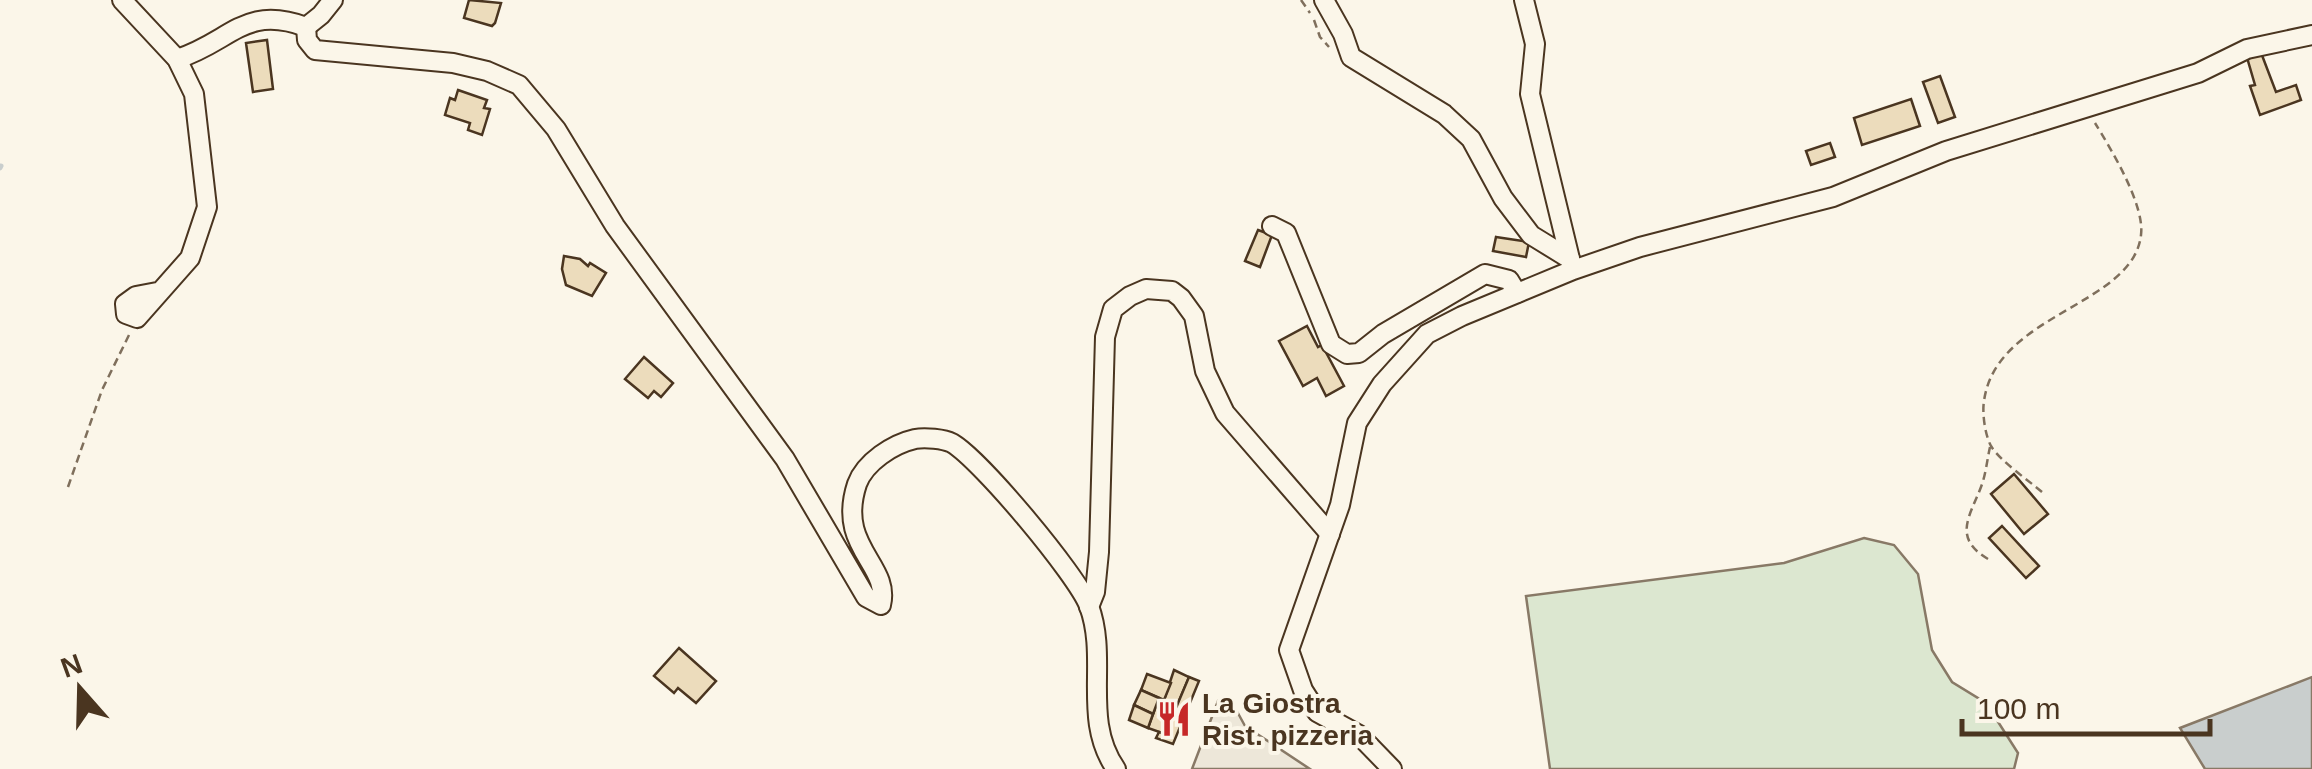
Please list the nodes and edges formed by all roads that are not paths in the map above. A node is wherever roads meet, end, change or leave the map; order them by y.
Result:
1 (122, 0) edge
2 (333, 0) edge
3 (1324, 0) edge
4 (1524, 0) edge
5 (306, 27) junction
6 (2312, 35) edge
7 (177, 59) junction
8 (1272, 226) dead end
9 (1571, 265) junction
10 (1517, 293) junction
11 (138, 318) road end
12 (1330, 534) junction
13 (1089, 606) junction
14 (1116, 769) edge
15 (1392, 769) edge

1 - 7 street
2 - 5 street
3 - 9 street
4 - 9 street
5 - 7 street
5 - 13 street
6 - 9 street
7 - 11 street
8 - 10 street
9 - 10 street
10 - 12 street
12 - 13 street
12 - 15 street
13 - 14 street

